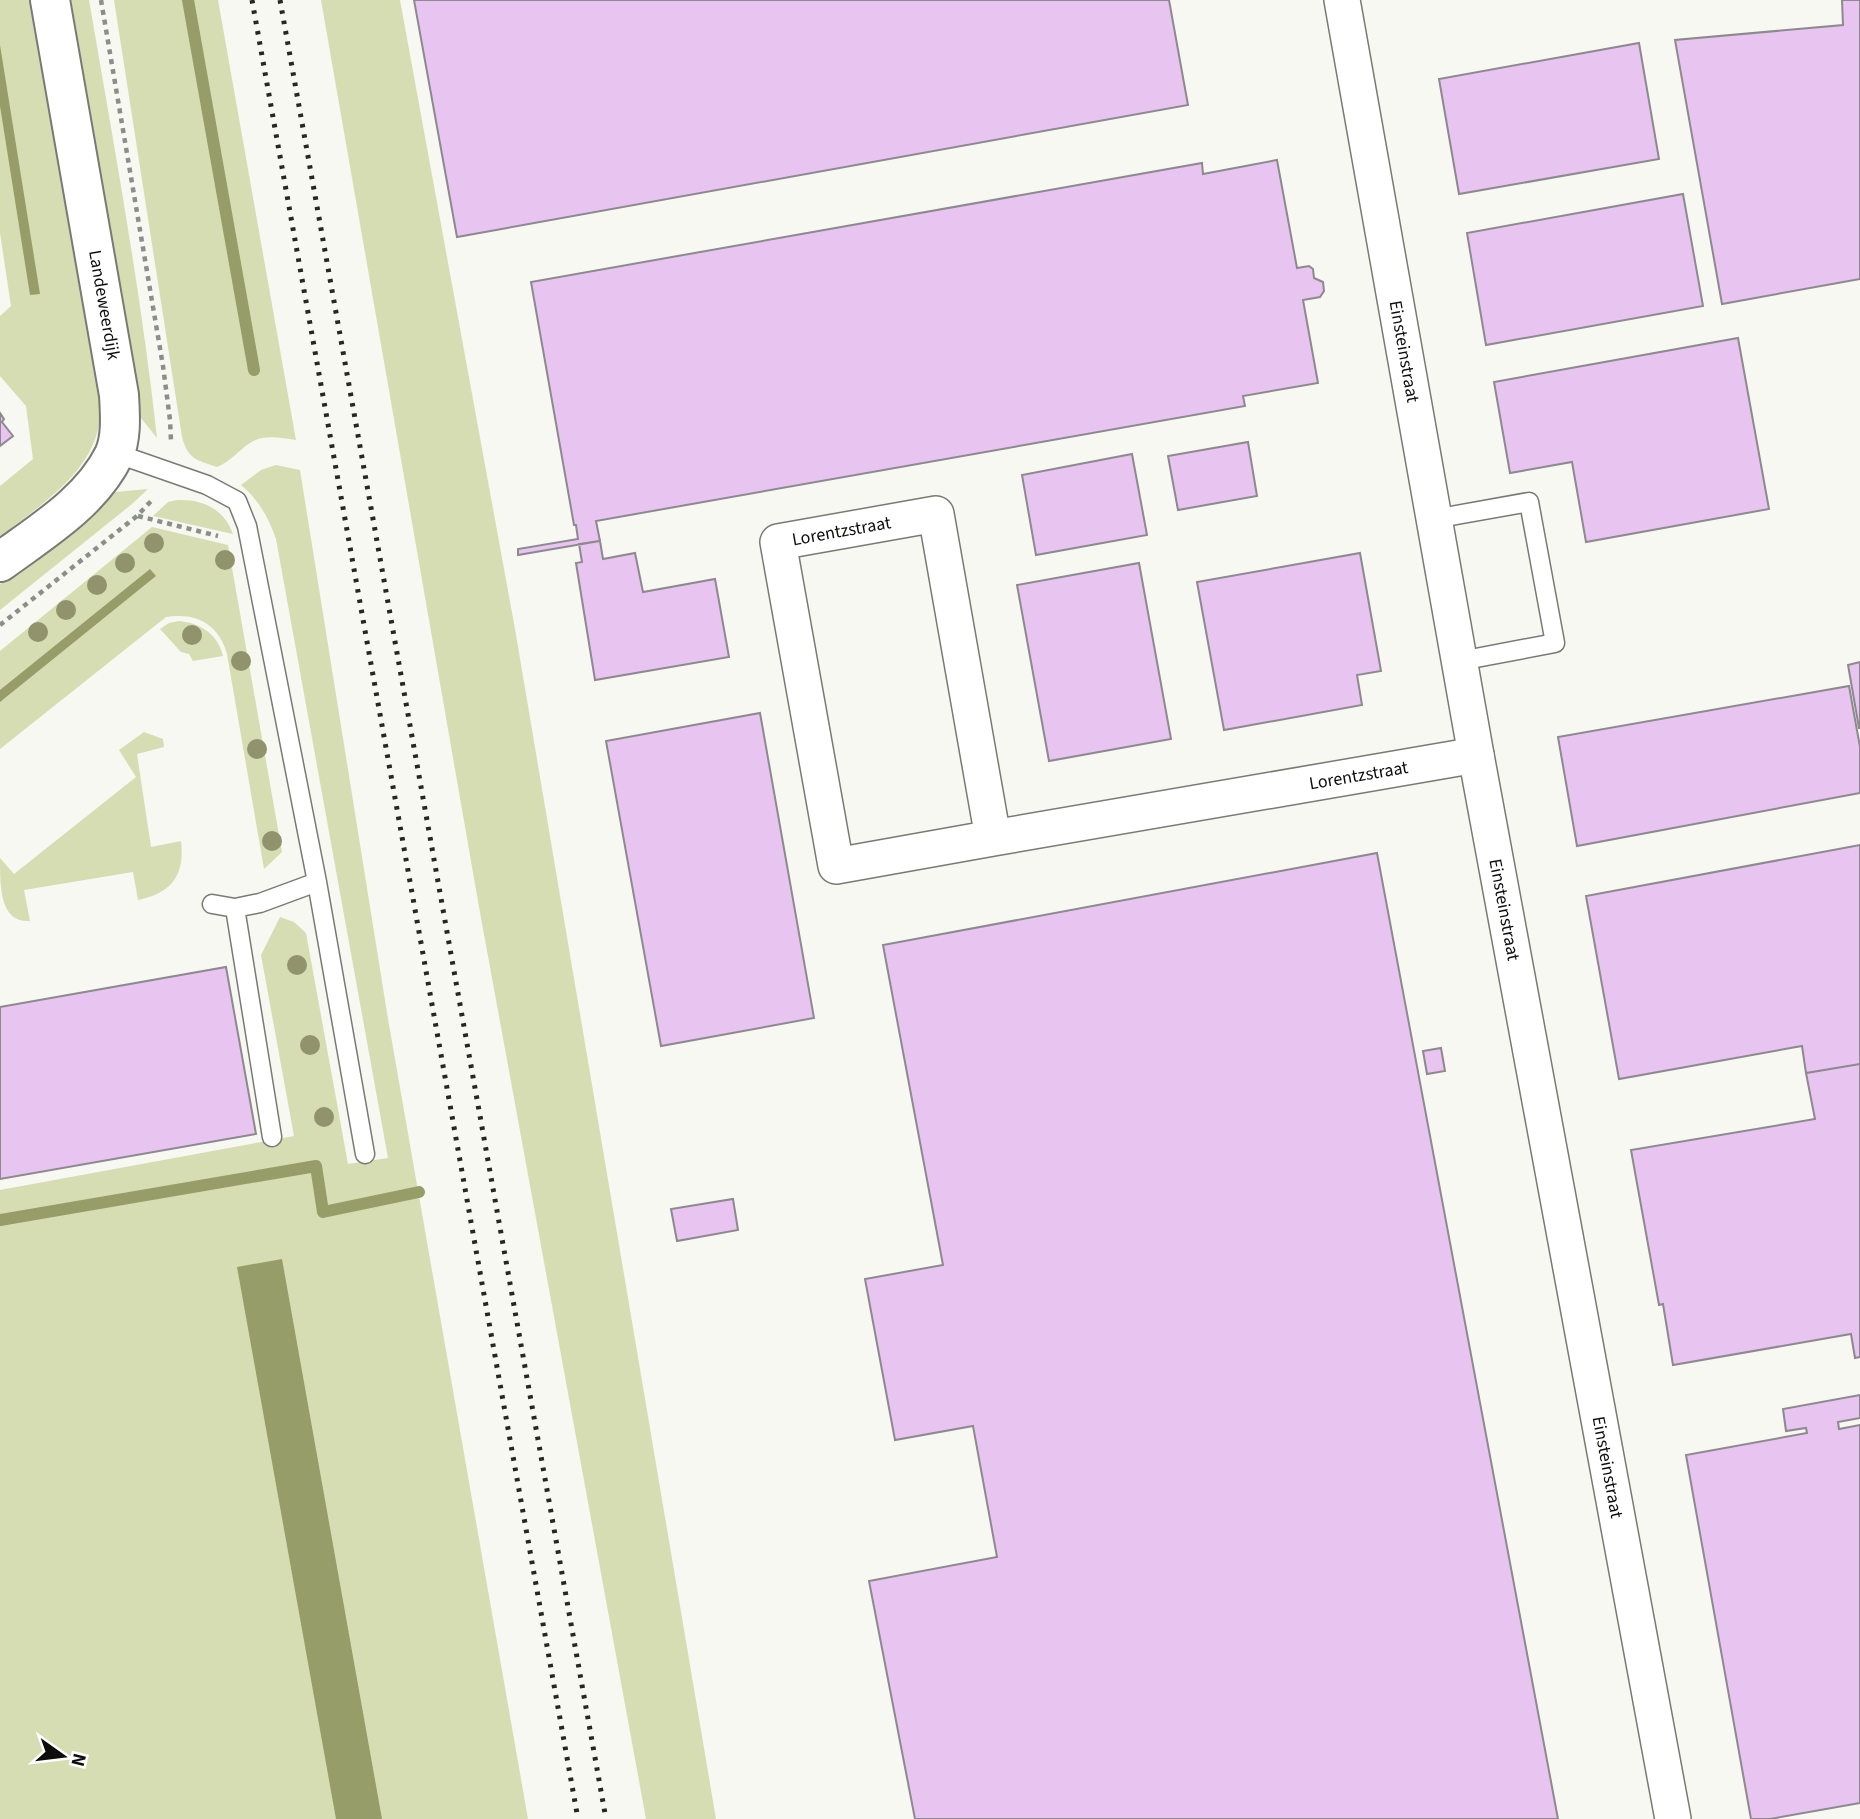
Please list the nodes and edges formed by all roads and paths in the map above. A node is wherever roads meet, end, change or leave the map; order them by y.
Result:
1 (50, 0) edge
2 (1342, 0) edge
3 (115, 453) junction
4 (137, 516) dead end
5 (1434, 519) junction
6 (251, 544) junction
7 (0, 562) edge
8 (1460, 661) junction
9 (1476, 755) junction
10 (993, 838) junction
11 (317, 882) junction
12 (212, 904) dead end
13 (235, 908) junction
14 (272, 1137) dead end
15 (365, 1154) dead end
16 (1673, 1819) edge

1 - 3 street, Landeweerdijk
2 - 5 street, Einsteinstraat
3 - 6 lane
3 - 7 street, Landeweerdijk
4 - 6 path
5 - 8 street, Einsteinstraat
5 - 8 lane
6 - 11 lane
8 - 9 street, Einsteinstraat
9 - 10 street, Lorentzstraat
9 - 16 street, Einsteinstraat
10 - 10 street, Lorentzstraat
11 - 13 lane
11 - 15 lane
12 - 13 lane
13 - 14 lane

